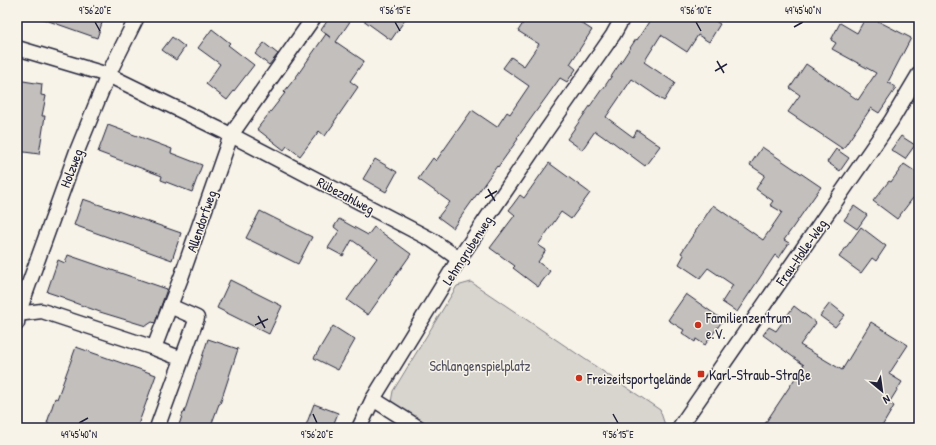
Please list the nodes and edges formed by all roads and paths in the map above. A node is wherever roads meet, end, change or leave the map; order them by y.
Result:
1 (137, 17) edge
2 (314, 17) edge
3 (623, 17) edge
4 (17, 48) edge
5 (919, 74) edge
6 (108, 75) junction
7 (231, 135) junction
8 (460, 259) junction
9 (170, 306) junction
10 (18, 317) edge
11 (154, 348) junction
12 (182, 359) junction
13 (373, 399) junction
14 (157, 428) edge
15 (359, 428) edge
16 (419, 428) edge
17 (679, 428) edge

1 - 6 street, Holzweg
2 - 7 street
3 - 8 street, Lehmgrubenweg
4 - 6 street, Rübezahlweg
5 - 17 street, Frau-Holle-Weg
6 - 7 street, Rübezahlweg
6 - 10 street, Holzweg
7 - 8 street, Rübezahlweg
7 - 9 street, Allendorfweg
8 - 13 street, Lehmgrubenweg
9 - 11 street, Allendorfweg
9 - 12 street
10 - 11 street
11 - 12 street
12 - 14 street
13 - 15 street, Lehmgrubenweg
13 - 16 street

